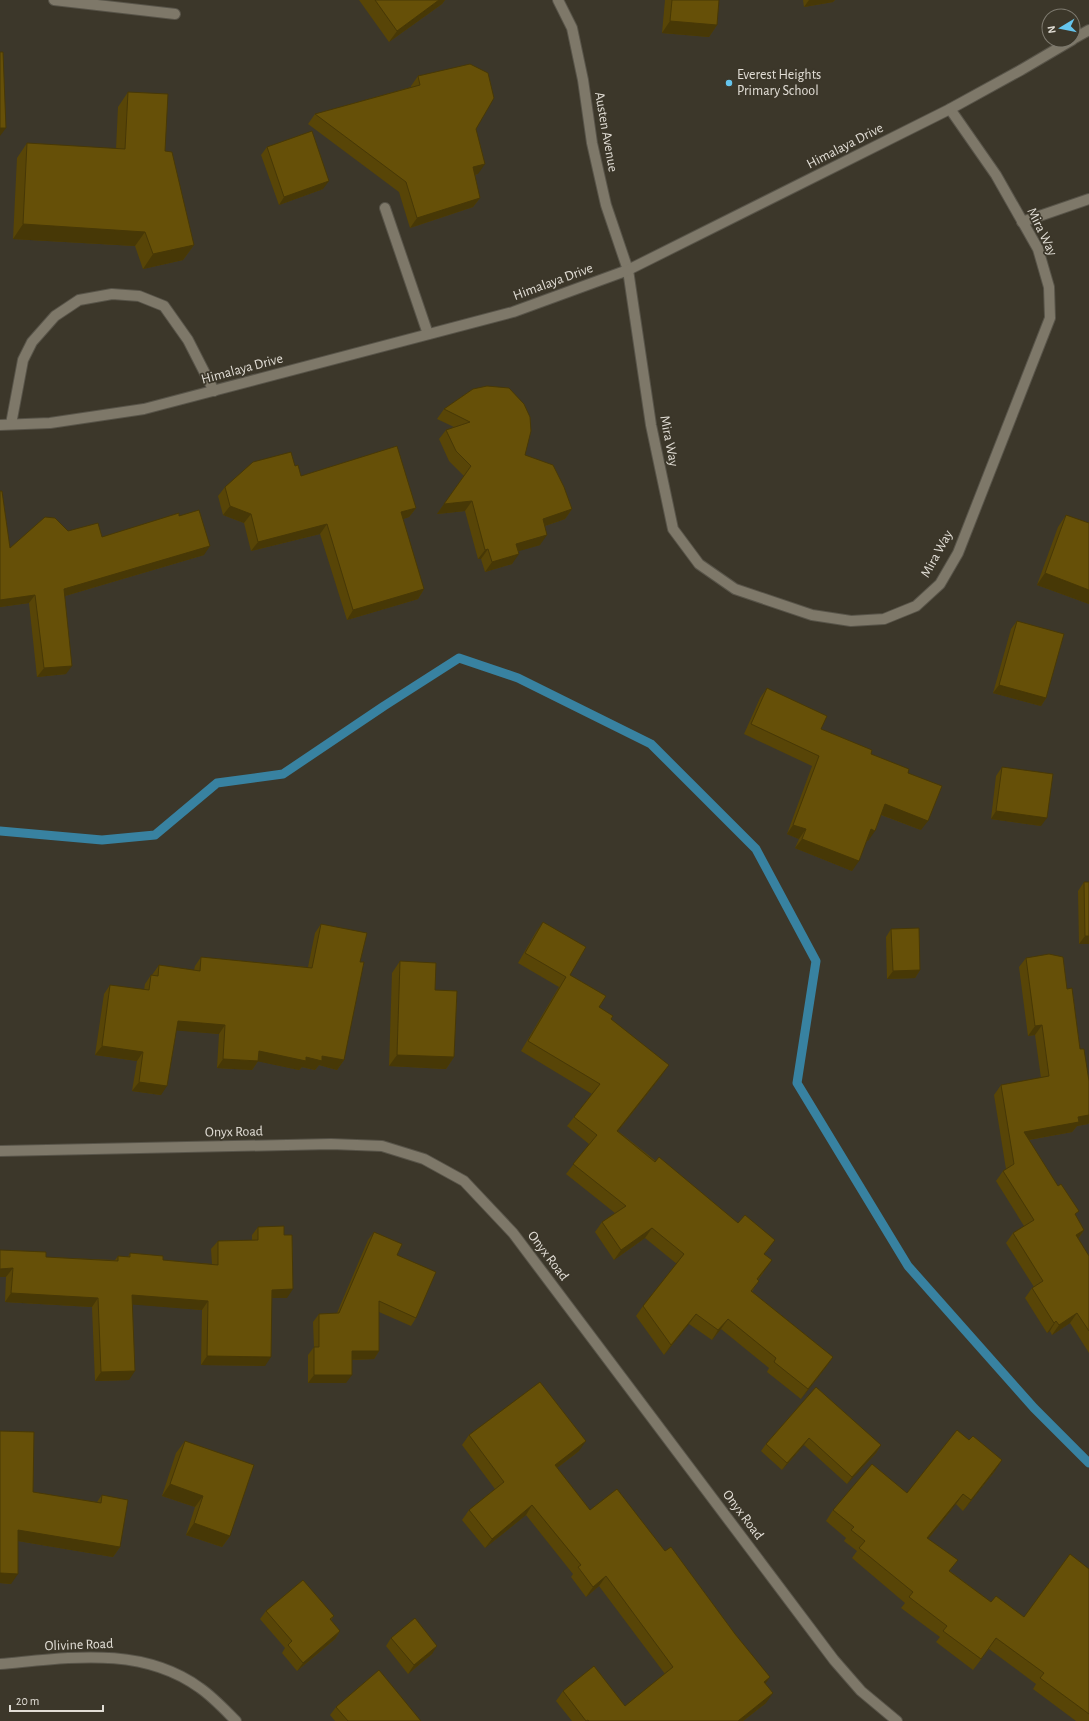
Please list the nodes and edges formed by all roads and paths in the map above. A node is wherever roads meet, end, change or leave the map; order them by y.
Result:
1 (54, 0) edge
2 (558, 0) edge
3 (175, 14) dead end
4 (1058, 48) edge
5 (950, 109) junction
6 (1089, 199) edge
7 (384, 208) dead end
8 (1022, 222) junction
9 (628, 270) junction
10 (428, 334) junction
11 (214, 391) junction
12 (11, 424) junction
13 (0, 425) edge
14 (0, 1151) edge
15 (0, 1664) edge
16 (236, 1721) edge
17 (897, 1721) edge

1 - 3 street
2 - 9 street, Austen Avenue
4 - 5 street, Himalaya Drive
5 - 8 street, Mira Way
5 - 9 street, Himalaya Drive
6 - 8 street
7 - 10 street
8 - 9 street, Mira Way
9 - 10 street, Himalaya Drive
10 - 11 street, Himalaya Drive
11 - 12 street, Himalaya Drive
11 - 12 street
12 - 13 street, Himalaya Drive
14 - 17 street, Onyx Road
15 - 16 street, Olivine Road

